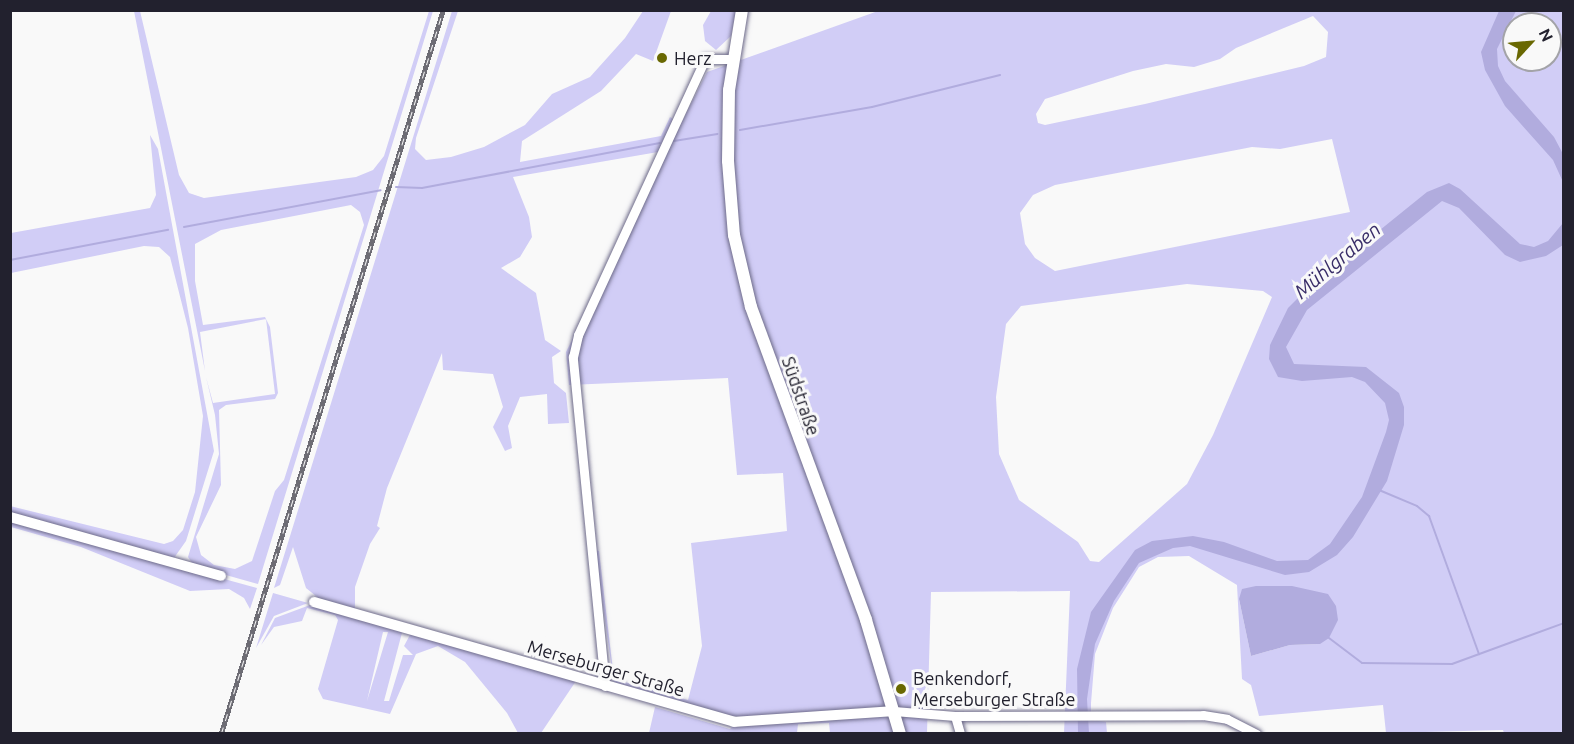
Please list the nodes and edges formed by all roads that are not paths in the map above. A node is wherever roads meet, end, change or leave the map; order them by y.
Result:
1 (742, 10) edge
2 (732, 59) junction
3 (10, 517) edge
4 (221, 576) dead end
5 (314, 602) dead end
6 (605, 686) junction
7 (894, 711) junction
8 (955, 716) junction
9 (900, 734) edge
10 (960, 734) edge
11 (1256, 734) edge

1 - 2 main road, Südstraße
2 - 6 street
2 - 7 main road, Südstraße
3 - 4 street
5 - 6 street, Merseburger Straße
6 - 7 street, Merseburger Straße
7 - 8 street
7 - 9 main road, Südstraße
8 - 10 street
8 - 11 street

